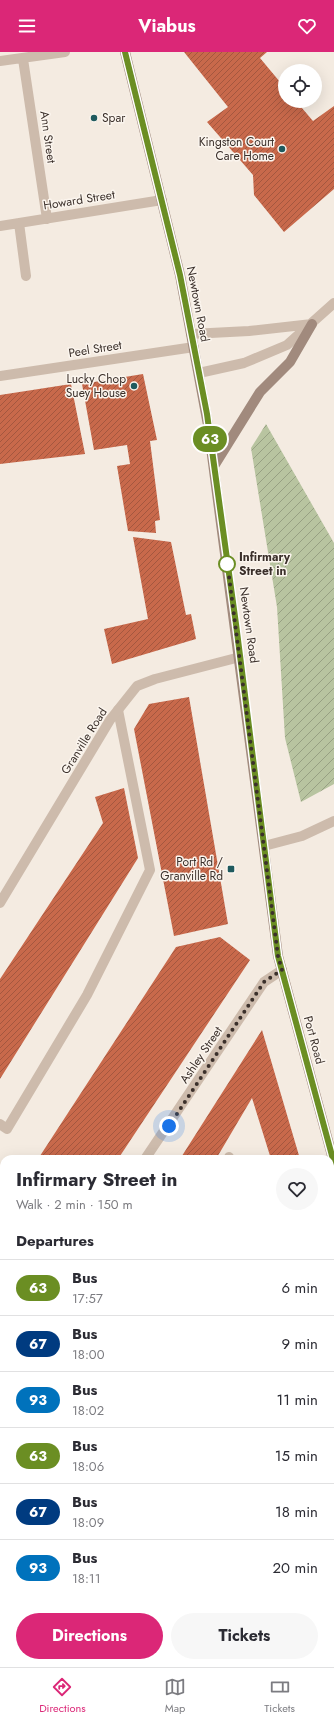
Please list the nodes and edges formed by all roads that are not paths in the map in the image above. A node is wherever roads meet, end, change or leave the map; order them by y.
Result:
1 (65, 52) edge
2 (125, 52) edge
3 (23, 58) junction
4 (0, 61) edge
5 (162, 200) junction
6 (47, 219) junction
7 (19, 223) junction
8 (0, 226) edge
9 (26, 276) dead end
10 (334, 303) edge
11 (312, 324) junction
12 (191, 334) junction
13 (194, 347) junction
14 (199, 373) junction
15 (0, 376) edge
16 (214, 466) junction
17 (240, 657) junction
18 (118, 710) junction
19 (334, 821) edge
20 (264, 846) junction
21 (0, 903) edge
22 (282, 970) junction
23 (0, 1124) edge
24 (330, 1137) edge
25 (148, 1155) edge
26 (333, 1155) edge

1 - 3 street
2 - 5 main road, Newtown Road
3 - 4 street
3 - 6 street, Ann Street
5 - 6 street, Howard Street
5 - 12 main road, Newtown Road
6 - 7 street, Howard Street
7 - 8 street, Howard Street
7 - 9 street
10 - 11 street
11 - 12 street
11 - 14 street
11 - 16 main road
12 - 13 main road, Newtown Road
13 - 14 main road, Newtown Road
13 - 15 street, Peel Street
14 - 16 main road, Newtown Road
16 - 17 main road, Newtown Road
17 - 18 street, Granville Road
17 - 20 main road, Newtown Road
18 - 21 street, Granville Road
18 - 23 street
19 - 20 street
20 - 22 main road, Newtown Road
22 - 24 main road, Port Road
22 - 25 street, Ashley Street
24 - 26 main road, Port Road

